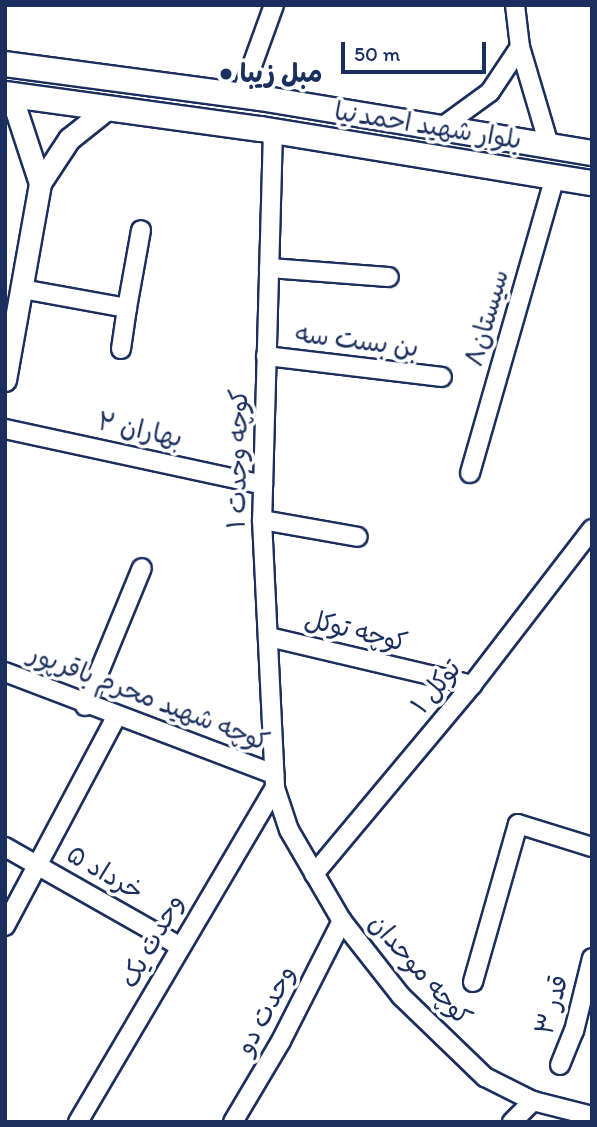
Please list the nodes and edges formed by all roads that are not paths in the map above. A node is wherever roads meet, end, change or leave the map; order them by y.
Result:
1 (274, 5) edge
2 (514, 5) edge
3 (520, 47) junction
4 (5, 64) edge
5 (8, 94) edge
6 (241, 96) junction
7 (108, 108) junction
8 (442, 127) junction
9 (273, 131) junction
10 (549, 145) junction
11 (592, 153) edge
12 (555, 177) junction
13 (40, 183) junction
14 (592, 183) edge
15 (141, 230) dead end
16 (269, 268) junction
17 (389, 276) dead end
18 (22, 289) junction
19 (127, 308) junction
20 (121, 349) dead end
21 (266, 356) junction
22 (442, 377) dead end
23 (5, 380) edge
24 (5, 429) edge
25 (470, 474) dead end
26 (263, 485) junction
27 (262, 520) junction
28 (592, 529) edge
29 (358, 537) dead end
30 (142, 568) dead end
31 (269, 637) junction
32 (5, 672) edge
33 (472, 685) junction
34 (85, 706) junction
35 (116, 718) junction
36 (275, 781) junction
37 (5, 847) edge
38 (592, 847) edge
39 (41, 867) junction
40 (314, 874) junction
41 (342, 921) junction
42 (5, 926) edge
43 (179, 946) junction
44 (592, 958) edge
45 (473, 982) dead end
46 (560, 1065) dead end
47 (533, 1101) junction
48 (592, 1116) edge
49 (78, 1122) edge
50 (233, 1122) edge
51 (512, 1122) edge

1 - 6 street
2 - 3 street
3 - 8 street
3 - 10 street
4 - 6 main road, بلوار شهید احمدنیا
5 - 7 main road, بلوار شهید احمدنیا
5 - 13 street
6 - 8 main road, بلوار شهید احمدنیا
7 - 9 main road, بلوار شهید احمدنیا
7 - 13 street
8 - 10 main road, بلوار شهید احمدنیا
9 - 12 main road, بلوار شهید احمدنیا
9 - 16 street, کوچه وحدت ۱
10 - 11 main road, بلوار شهید احمدنیا
12 - 14 main road, بلوار شهید احمدنیا
12 - 25 street, سیستان۸
13 - 18 street
15 - 19 street
16 - 17 street
16 - 21 street, کوچه وحدت ۱
18 - 19 street
18 - 23 street
19 - 20 street
21 - 22 street, بن بست سه
21 - 26 street, کوچه وحدت ۱
24 - 26 street, بهاران ۲
26 - 27 street, کوچه وحدت ۱
27 - 29 street
27 - 31 street, کوچه وحدت ۱
28 - 33 street, توکل ۱
30 - 34 street
31 - 33 street, کوچه توکل
31 - 36 street, کوچه وحدت ۱
32 - 34 street, کوچه شهید محرم باقرپور
33 - 40 street, توکل ۱
34 - 35 street, کوچه شهید محرم باقرپور
35 - 36 street, کوچه شهید محرم باقرپور
35 - 39 street
36 - 40 street, کوچه موحدان
36 - 43 street, وحدت یک
37 - 39 street, خرداد ۵
38 - 45 street
39 - 42 street
39 - 43 street, خرداد ۵
40 - 41 street, کوچه موحدان
41 - 47 street, کوچه موحدان
41 - 50 street, وحدت دو
43 - 49 street, وحدت یک
44 - 46 street, قدر ۳
47 - 48 street, کوچه موحدان
47 - 51 street

